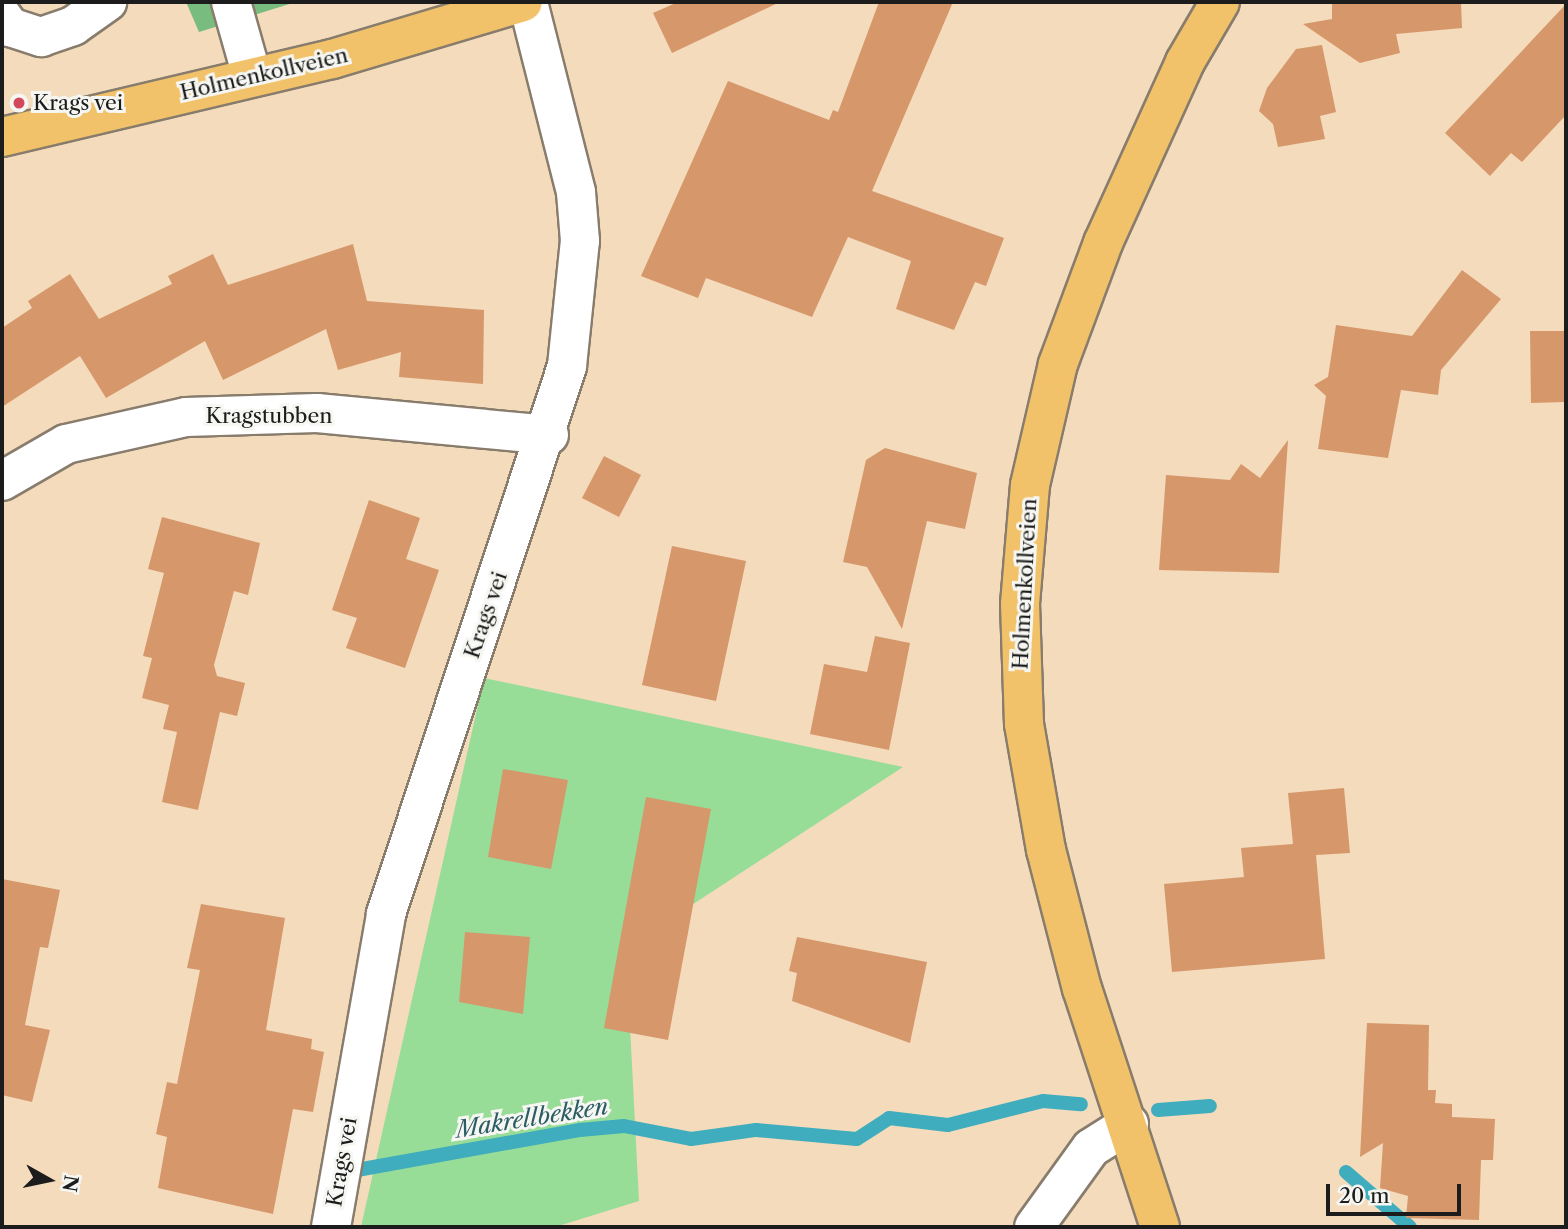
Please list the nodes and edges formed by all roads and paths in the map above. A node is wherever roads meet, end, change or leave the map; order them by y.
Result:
1 (107, 2) edge
2 (231, 2) edge
3 (526, 2) edge
4 (1220, 2) edge
5 (2, 16) edge
6 (251, 76) junction
7 (2, 136) edge
8 (549, 435) junction
9 (2, 481) edge
10 (1129, 1124) junction
11 (331, 1227) edge
12 (1034, 1227) edge
13 (1160, 1227) edge

1 - 5 street
2 - 6 street
3 - 6 main road, Holmenkollveien
3 - 8 street, Krags vei
4 - 10 main road, Holmenkollveien
6 - 7 main road, Holmenkollveien
8 - 9 street, Kragstubben
8 - 11 street, Krags vei
10 - 12 street
10 - 13 main road, Holmenkollveien

